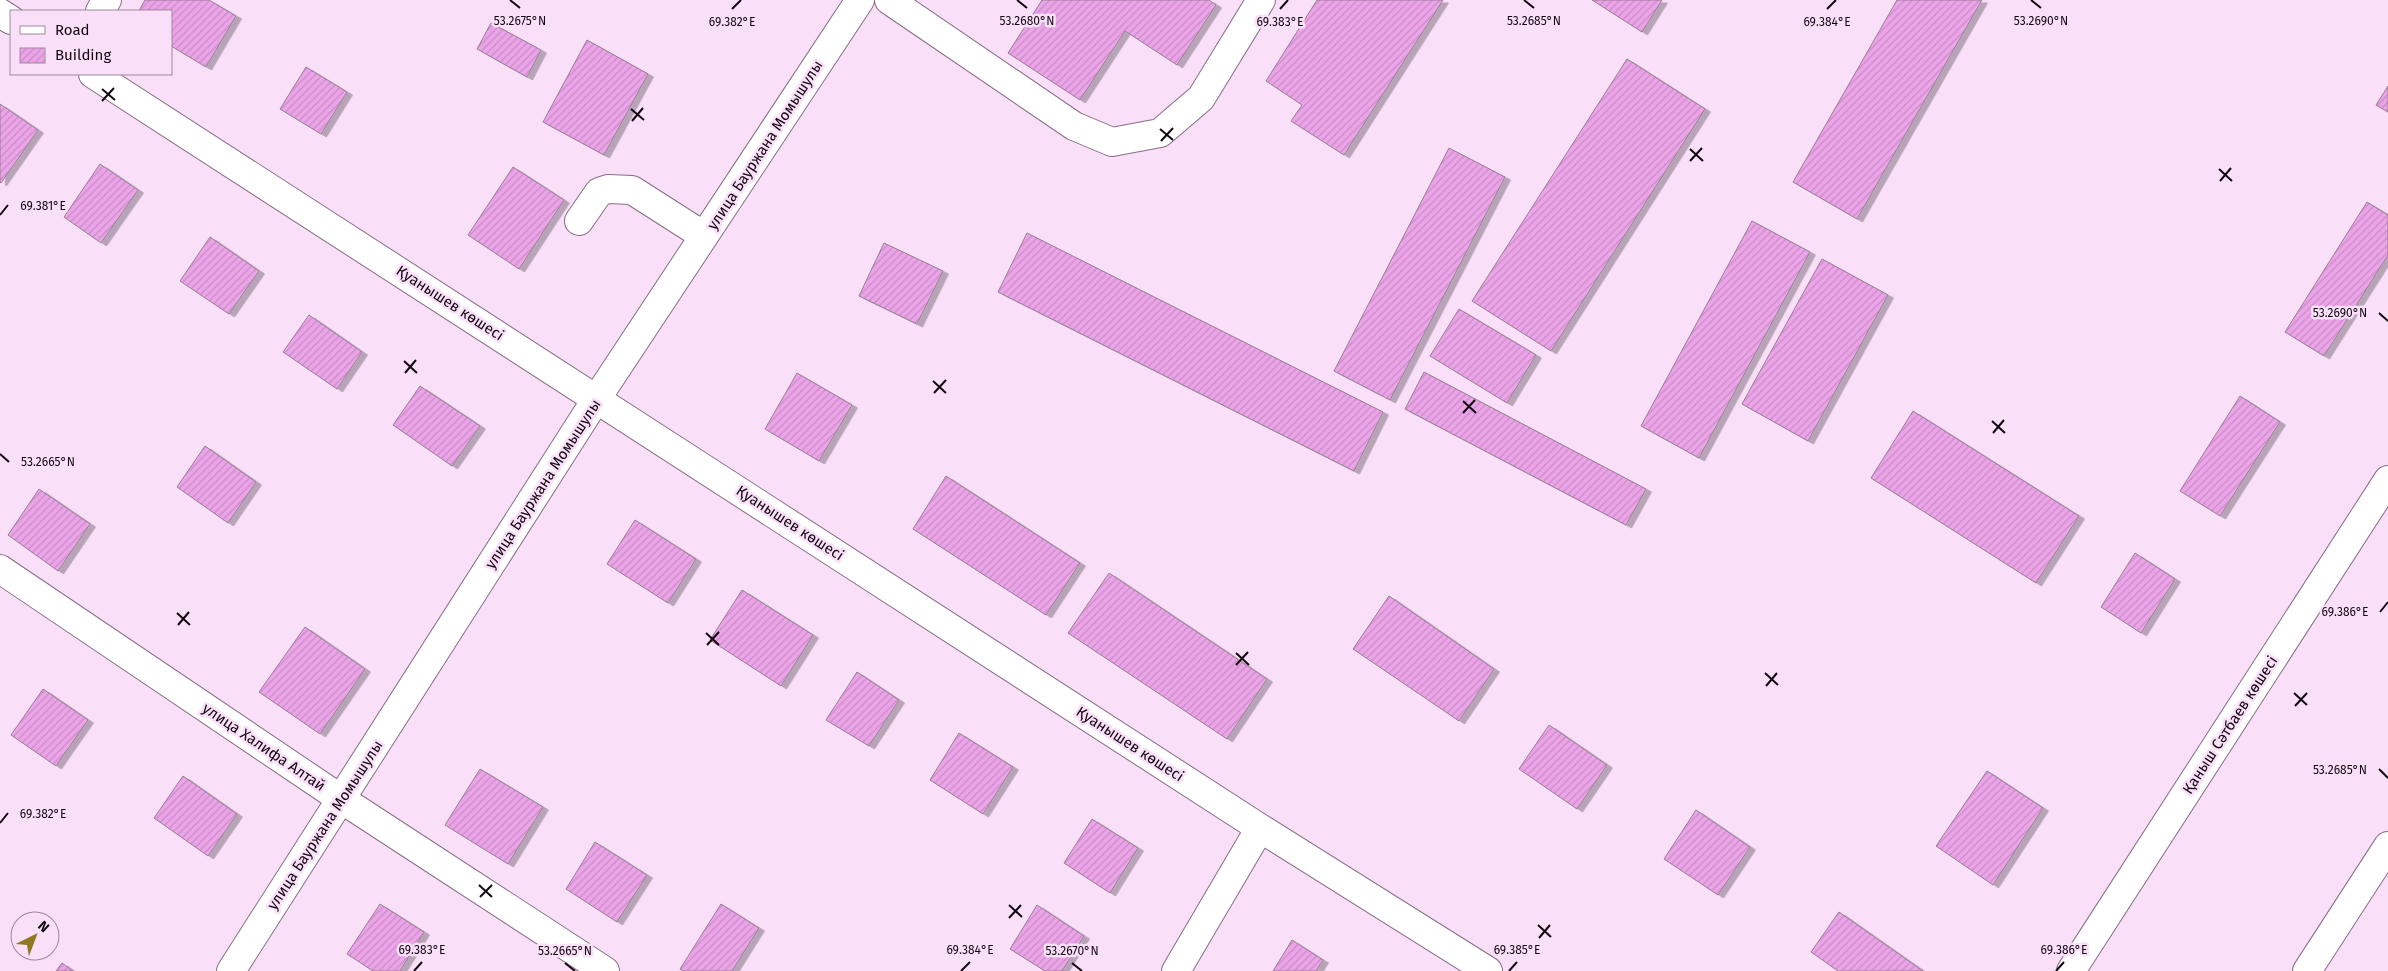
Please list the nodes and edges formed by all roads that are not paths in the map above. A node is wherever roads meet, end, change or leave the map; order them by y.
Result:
1 (860, 0) edge
2 (890, 0) edge
3 (1261, 0) edge
4 (95, 75) edge
5 (579, 221) dead end
6 (704, 236) junction
7 (598, 398) junction
8 (2388, 480) edge
9 (0, 569) edge
10 (341, 799) junction
11 (1260, 828) junction
12 (2388, 846) edge
13 (2317, 968) edge
14 (231, 971) edge
15 (605, 971) edge
16 (1176, 971) edge
17 (1488, 971) edge
18 (2071, 971) edge

1 - 6 street, улица Бауржана Момышулы
2 - 3 street
4 - 7 street, Қуанышев көшесі
5 - 6 street
6 - 7 street, улица Бауржана Момышулы
7 - 10 street, улица Бауржана Момышулы
7 - 11 street, Қуанышев көшесі
8 - 18 street, Қаныш Сәтбаев көшесі
9 - 10 street, улица Халифа Алтай
10 - 14 street, улица Бауржана Момышулы
10 - 15 street, улица Халифа Алтай
11 - 16 street
11 - 17 street, Қуанышев көшесі
12 - 13 street

